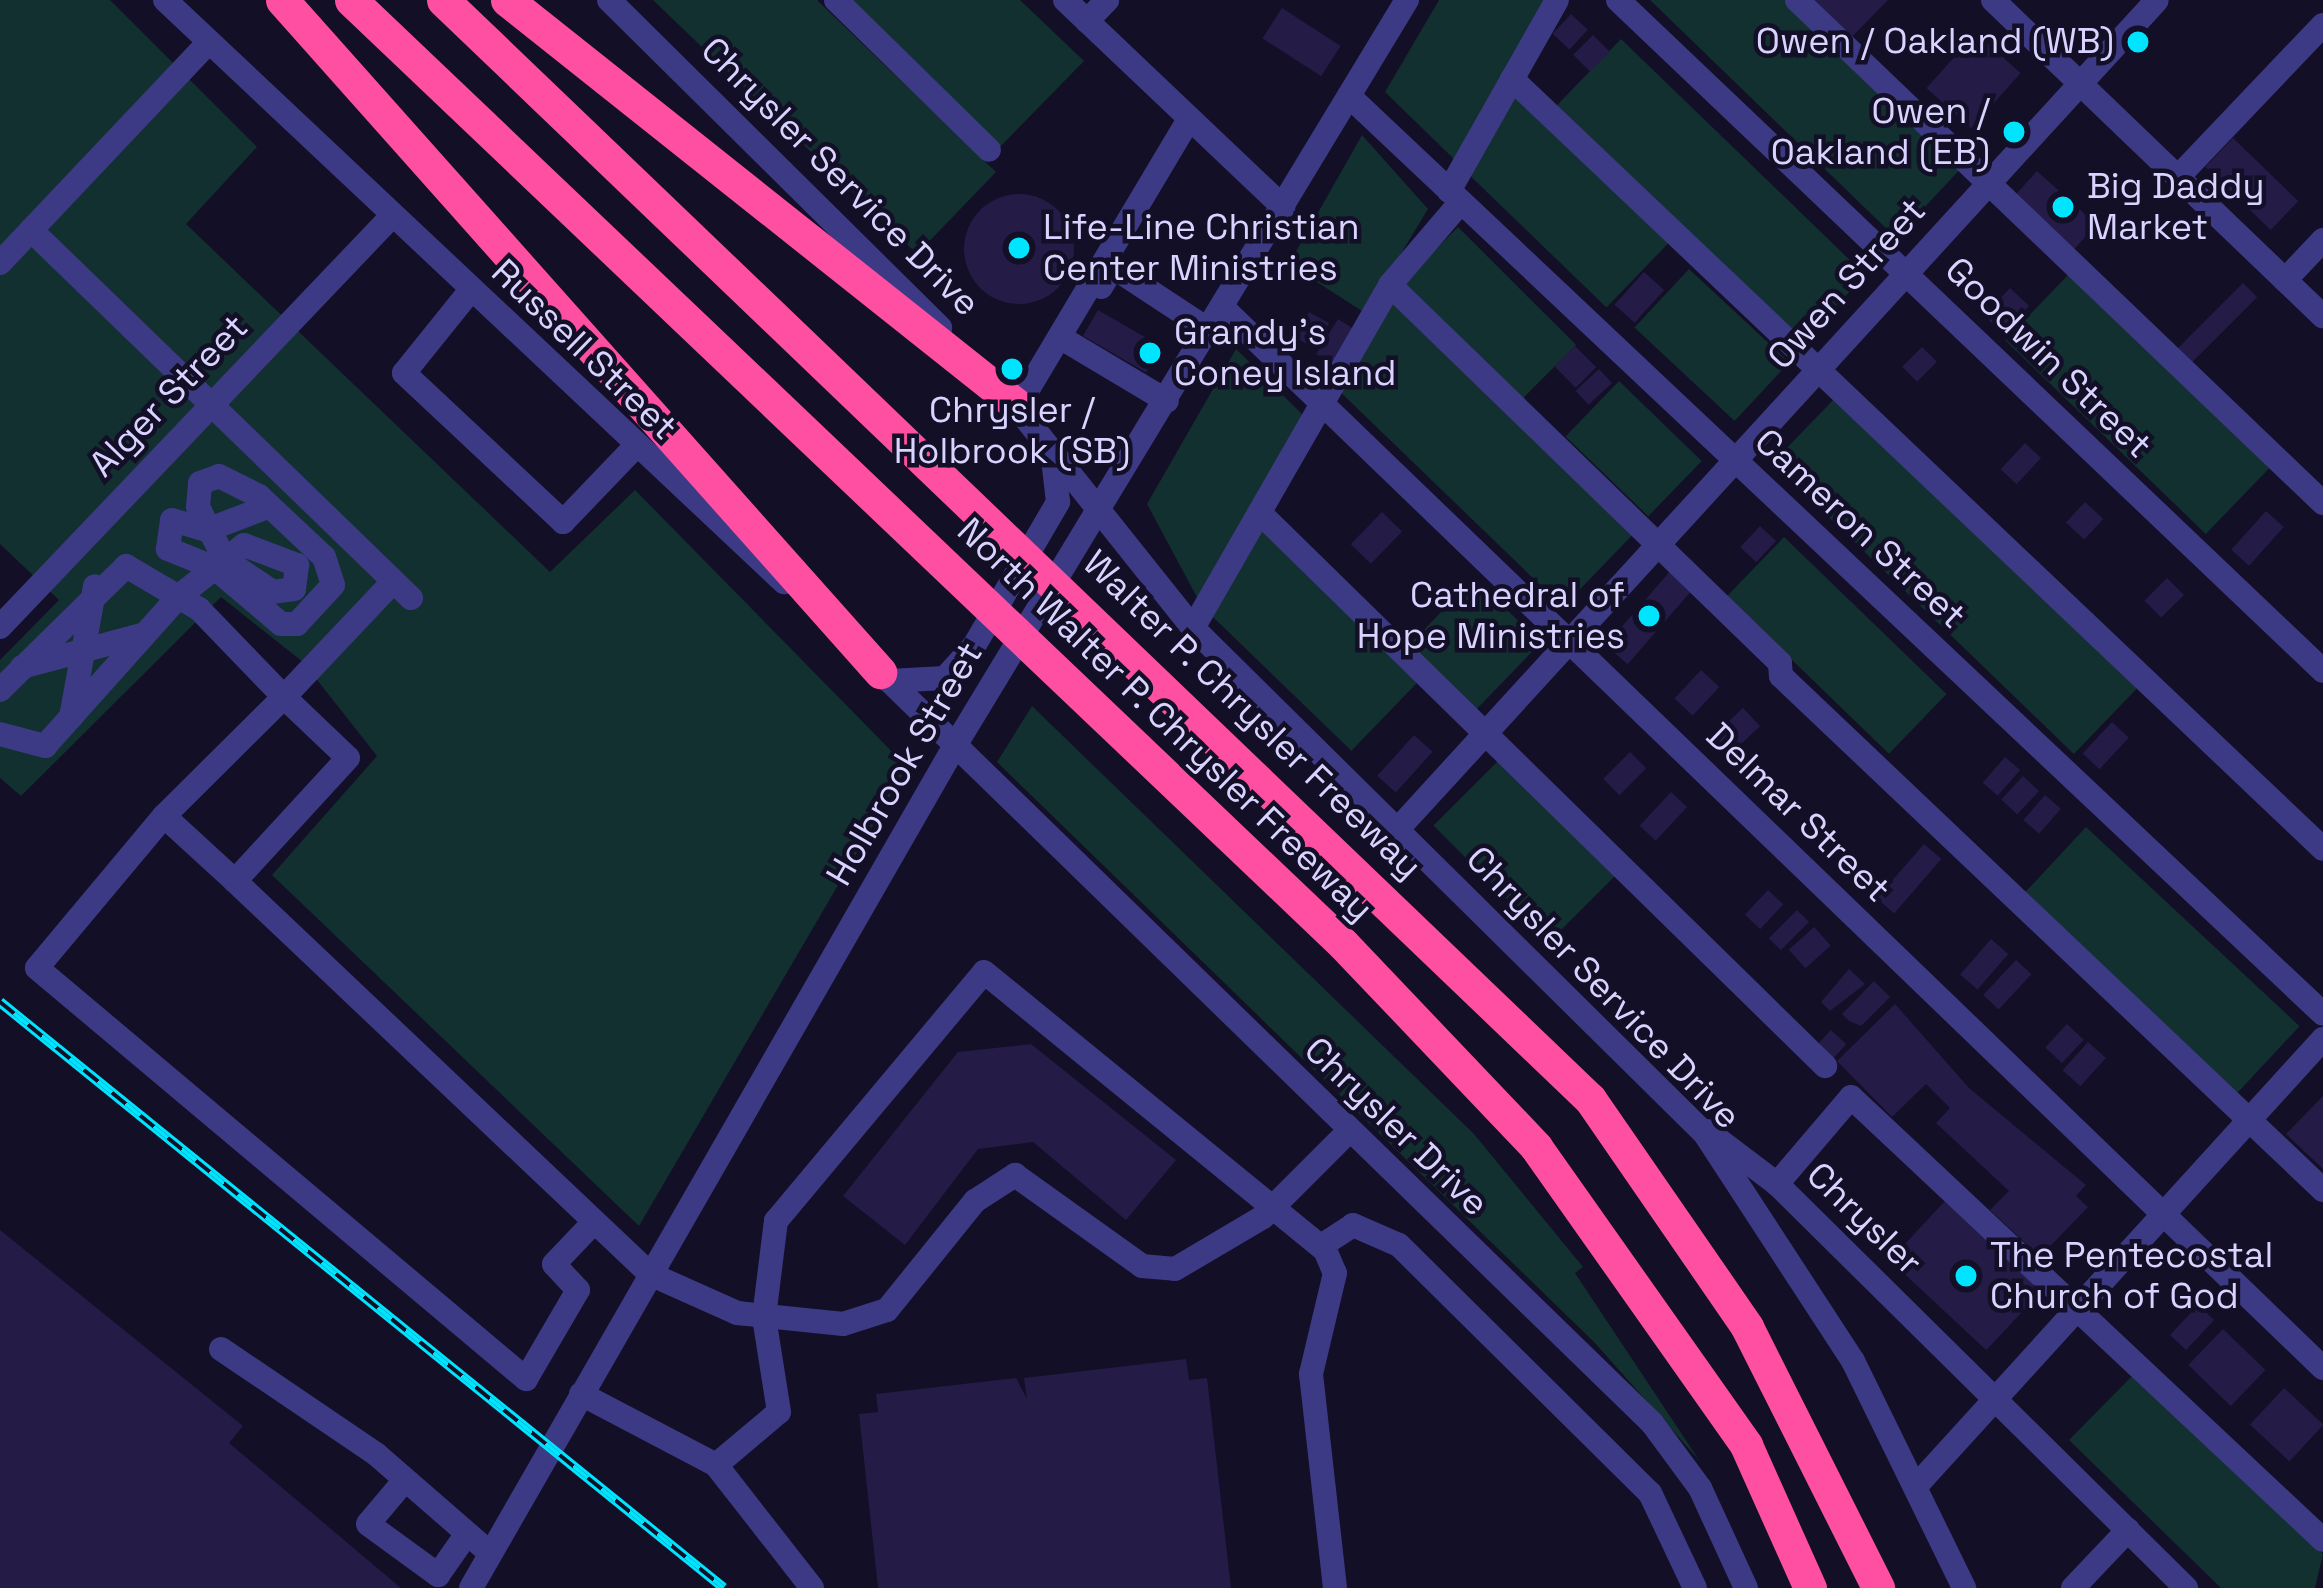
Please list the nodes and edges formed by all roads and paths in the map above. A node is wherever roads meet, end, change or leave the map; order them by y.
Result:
1 (165, 0) edge
2 (282, 0) edge
3 (351, 0) edge
4 (443, 0) edge
5 (507, 0) edge
6 (610, 0) edge
7 (836, 0) edge
8 (1065, 0) edge
9 (1107, 0) edge
10 (1407, 0) edge
11 (1557, 0) edge
12 (1618, 0) edge
13 (1797, 0) edge
14 (1993, 0) edge
15 (2157, 0) edge
16 (1087, 21) junction
17 (2323, 25) edge
18 (209, 42) junction
19 (1512, 79) junction
20 (2079, 82) junction
21 (1349, 96) junction
22 (1189, 119) junction
23 (989, 150) dead end
24 (2178, 177) junction
25 (1988, 182) junction
26 (1455, 196) junction
27 (1283, 207) junction
28 (392, 216) junction
29 (31, 230) junction
30 (2323, 240) edge
31 (0, 263) edge
32 (1906, 273) junction
33 (2285, 280) junction
34 (1390, 285) junction
35 (470, 291) junction
36 (1224, 309) junction
37 (2323, 316) edge
38 (1210, 331) junction
39 (1068, 342) junction
40 (1819, 368) junction
41 (1166, 401) junction
42 (211, 404) junction
43 (1325, 405) junction
44 (1022, 410) junction
45 (1048, 439) junction
46 (634, 448) junction
47 (1734, 460) junction
48 (1103, 503) junction
49 (2323, 503) edge
50 (270, 506) junction
51 (1262, 514) junction
52 (207, 530) junction
53 (1659, 543) junction
54 (220, 564) junction
55 (95, 586) junction
56 (179, 596) junction
57 (0, 627) edge
58 (1193, 628) junction
59 (147, 633) junction
60 (1569, 642) junction
61 (86, 650) junction
62 (21, 668) junction
63 (2323, 670) edge
64 (884, 676) junction
65 (292, 688) junction
66 (0, 690) edge
67 (71, 717) junction
68 (1486, 733) junction
69 (0, 734) edge
70 (953, 749) junction
71 (164, 816) junction
72 (1397, 830) junction
73 (2323, 849) edge
74 (235, 881) junction
75 (2323, 1014) edge
76 (2323, 1039) edge
77 (1826, 1066) dead end
78 (1688, 1117) junction
79 (2250, 1120) junction
80 (1349, 1131) junction
81 (1777, 1184) junction
82 (2323, 1190) edge
83 (1277, 1203) junction
84 (2164, 1217) junction
85 (592, 1223) junction
86 (1321, 1246) junction
87 (650, 1274) junction
88 (2080, 1307) junction
89 (764, 1317) junction
90 (221, 1348) dead end
91 (2323, 1368) edge
92 (1988, 1391) junction
93 (581, 1394) junction
94 (716, 1465) junction
95 (405, 1480) junction
96 (1917, 1485) junction
97 (2128, 1530) junction
98 (466, 1535) junction
99 (2323, 1540) edge
100 (490, 1553) junction
101 (471, 1588) edge
102 (812, 1588) edge
103 (1334, 1588) edge
104 (1695, 1588) edge
105 (1747, 1588) edge
106 (1810, 1588) edge
107 (1878, 1588) edge
108 (1964, 1588) edge
109 (2073, 1588) edge
110 (2186, 1588) edge

1 - 18 street, Russell Street
2 - 64 highway
3 - 106 highway, North Walter P. Chrysler Freeway
4 - 107 highway, Walter P. Chrysler Freeway
5 - 44 highway
6 - 44 street, Chrysler Service Drive
7 - 23 street
8 - 16 street
9 - 16 street
10 - 21 street, Holbrook Street
11 - 19 street
12 - 32 street, Goodwin Street
13 - 25 street
14 - 20 street
15 - 20 street, Owen Street
16 - 22 street
17 - 24 street
18 - 28 street, Russell Street
18 - 29 street
19 - 26 street
19 - 40 street
20 - 24 street
20 - 25 street, Owen Street
21 - 26 street, Cameron Street
21 - 27 street, Holbrook Street
22 - 27 street
22 - 44 street
24 - 33 street
25 - 32 street, Owen Street
25 - 49 street
26 - 34 street
26 - 47 street, Cameron Street
27 - 36 street, Holbrook Street
28 - 35 street, Russell Street
28 - 42 street, Alger Street
29 - 31 street
29 - 42 street
30 - 33 street
32 - 40 street, Owen Street
32 - 63 street, Goodwin Street
33 - 37 street
34 - 43 street
34 - 53 street
35 - 46 street, Russell Street
35 - 46 street
36 - 38 street, Holbrook Street
36 - 43 street, Delmar Street
38 - 39 street
38 - 41 street, Holbrook Street
39 - 41 street
39 - 44 street
40 - 47 street, Owen Street
40 - 73 street
41 - 48 street, Holbrook Street
42 - 57 street, Alger Street
42 - 65 street
43 - 51 street
43 - 60 street, Delmar Street
44 - 45 street, Chrysler Service Drive
45 - 48 street, Chrysler Service Drive
45 - 64 street
46 - 64 street, Russell Street
47 - 53 street, Owen Street
47 - 75 street, Cameron Street
48 - 58 street, Chrysler Service Drive
48 - 70 street, Holbrook Street
50 - 52 street
50 - 52 street
50 - 54 street
51 - 58 street
51 - 68 street
52 - 54 street
52 - 54 street
53 - 60 street, Owen Street
53 - 79 street
54 - 56 street
55 - 56 street
55 - 61 street
55 - 62 street
56 - 59 street
56 - 65 street
58 - 72 street, Chrysler Service Drive
59 - 61 street
59 - 67 street
60 - 68 street, Owen Street
60 - 84 street, Delmar Street
61 - 62 street
61 - 67 street
62 - 66 street
64 - 70 street, Russell Street
65 - 71 street
65 - 74 street
67 - 69 street
68 - 72 street, Owen Street
68 - 77 street
70 - 80 street, Chrysler Drive
70 - 87 street, Holbrook Street
71 - 74 street
71 - 85 street
72 - 78 street, Chrysler Service Drive
74 - 85 street
76 - 79 street
78 - 81 street, Chrysler
78 - 96 street, Chrysler Service Drive
79 - 82 street
79 - 84 street
80 - 83 street
80 - 105 street, Chrysler Drive
81 - 88 street
81 - 92 street, Chrysler
83 - 86 street
83 - 89 street
83 - 89 street
84 - 88 street
84 - 91 street, Delmar Street
85 - 87 street
86 - 103 street
86 - 104 street
87 - 89 street
87 - 93 street, Holbrook Street
88 - 92 street
88 - 99 street
89 - 94 street
90 - 95 street
92 - 96 street
92 - 97 street, Chrysler
93 - 94 street
93 - 100 street, Holbrook Street
94 - 102 street
95 - 98 street
95 - 98 street
96 - 108 street, Chrysler Service Drive
97 - 109 street
97 - 110 street, Chrysler
98 - 100 street
100 - 101 street, Holbrook Street

